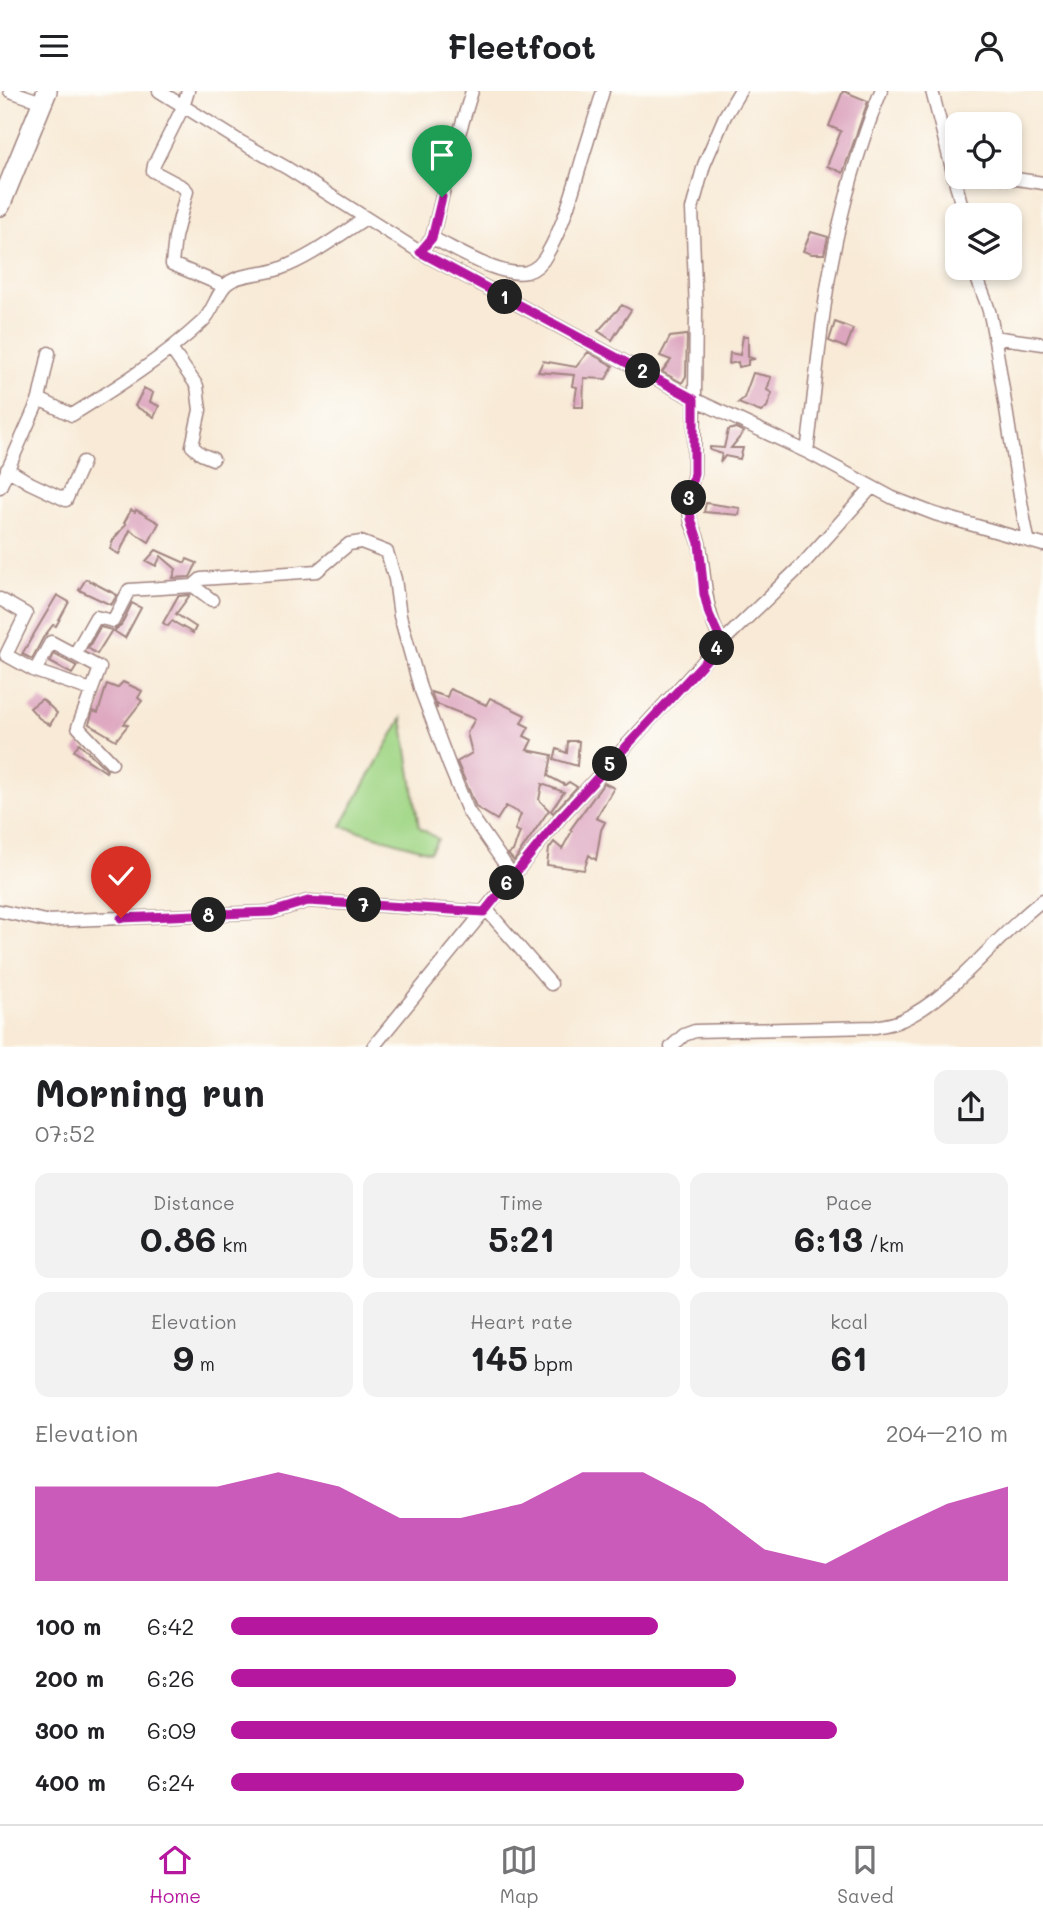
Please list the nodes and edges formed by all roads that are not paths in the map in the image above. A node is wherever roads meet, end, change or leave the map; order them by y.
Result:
1 (10, 91) edge
2 (159, 91) edge
3 (188, 91) edge
4 (472, 91) edge
5 (603, 91) edge
6 (740, 91) edge
7 (881, 91) edge
8 (932, 91) edge
9 (45, 97) edge
10 (183, 107) junction
11 (945, 135) edge
12 (1022, 180) edge
13 (1043, 183) edge
14 (1, 199) edge
15 (366, 218) junction
16 (432, 238) junction
17 (420, 252) junction
18 (977, 280) edge
19 (224, 286) junction
20 (993, 337) junction
21 (1043, 344) edge
22 (171, 349) junction
23 (49, 353) dead end
24 (39, 399) junction
25 (694, 399) junction
26 (807, 452) junction
27 (213, 460) dead end
28 (83, 462) dead end
29 (7, 468) junction
30 (0, 487) edge
31 (872, 487) junction
32 (1028, 539) junction
33 (1043, 545) edge
34 (192, 586) junction
35 (0, 599) edge
36 (212, 600) dead end
37 (722, 643) junction
38 (75, 654) junction
39 (34, 671) junction
40 (92, 690) junction
41 (112, 763) dead end
42 (513, 876) junction
43 (1043, 900) edge
44 (0, 911) edge
45 (485, 911) junction
46 (551, 984) dead end
47 (373, 1047) edge
48 (671, 1047) edge

1 - 9 street
2 - 10 street
3 - 10 street
4 - 16 street
5 - 16 street
6 - 25 street
7 - 26 street
8 - 11 street
9 - 14 main road
10 - 15 street
10 - 19 street
12 - 13 street
15 - 17 street
15 - 19 street
16 - 17 street
17 - 25 street
18 - 20 street
19 - 22 street
20 - 21 street
20 - 32 street
22 - 24 street
22 - 27 street
23 - 24 street
24 - 29 street
25 - 26 street
25 - 37 street
26 - 31 street
28 - 29 street
29 - 30 street
31 - 32 street
31 - 37 street
32 - 33 street
34 - 36 street
34 - 38 street
34 - 42 street
35 - 39 street
37 - 42 street
38 - 39 street
38 - 40 street
39 - 40 street
40 - 41 street
42 - 45 street
43 - 48 street
44 - 45 street
45 - 46 street
45 - 47 street

